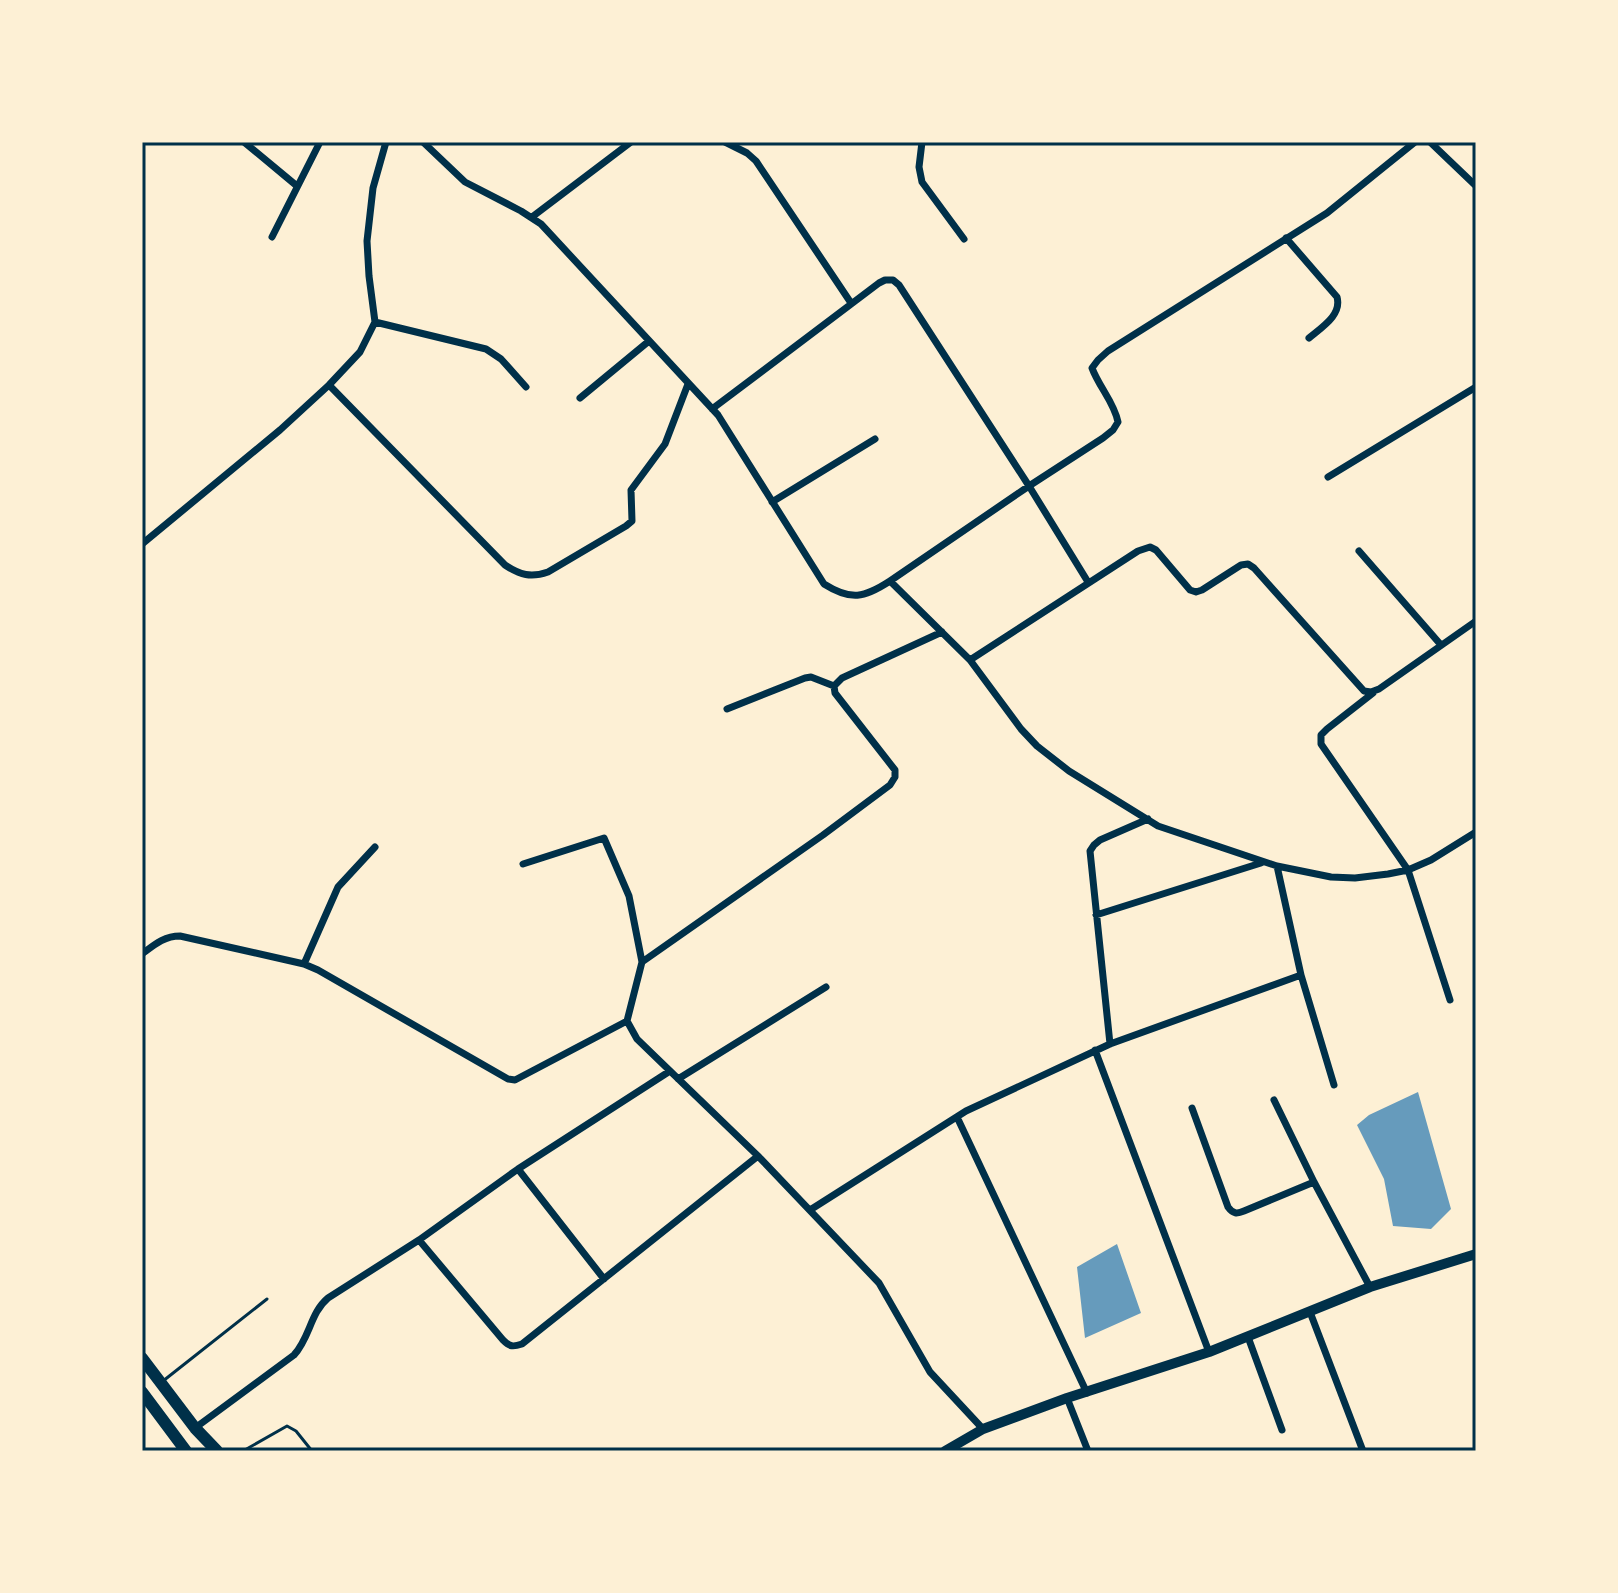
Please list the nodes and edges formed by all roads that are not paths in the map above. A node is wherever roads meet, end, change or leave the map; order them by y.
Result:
1 (244, 142) edge
2 (320, 142) edge
3 (386, 142) edge
4 (423, 142) edge
5 (631, 142) edge
6 (725, 142) edge
7 (922, 142) edge
8 (1415, 142) edge
9 (1430, 142) edge
10 (297, 186) junction
11 (1476, 186) edge
12 (532, 217) junction
13 (272, 237) dead end
14 (1286, 238) junction
15 (964, 239) dead end
16 (851, 303) junction
17 (375, 322) junction
18 (1309, 338) dead end
19 (649, 341) junction
20 (688, 384) junction
21 (329, 385) junction
22 (526, 387) dead end
23 (1476, 387) edge
24 (580, 398) dead end
25 (712, 409) junction
26 (875, 439) dead end
27 (1328, 477) dead end
28 (1029, 486) junction
29 (772, 502) junction
30 (142, 544) edge
31 (1359, 551) dead end
32 (890, 581) junction
33 (1088, 582) junction
34 (1476, 621) edge
35 (942, 632) junction
36 (1441, 645) junction
37 (970, 660) junction
38 (834, 686) junction
39 (1379, 689) junction
40 (727, 709) dead end
41 (1148, 819) junction
42 (1476, 832) edge
43 (375, 847) dead end
44 (1264, 862) junction
45 (523, 864) dead end
46 (1277, 866) junction
47 (1408, 870) junction
48 (1096, 915) junction
49 (142, 954) edge
50 (642, 962) junction
51 (304, 964) junction
52 (1301, 975) junction
53 (826, 987) dead end
54 (1450, 1000) dead end
55 (627, 1021) junction
56 (1110, 1044) junction
57 (1095, 1050) junction
58 (670, 1071) junction
59 (678, 1079) junction
60 (1334, 1085) dead end
61 (1274, 1100) dead end
62 (1192, 1108) dead end
63 (957, 1117) junction
64 (758, 1156) junction
65 (518, 1169) junction
66 (1314, 1182) junction
67 (810, 1210) junction
68 (419, 1240) junction
69 (1476, 1254) edge
70 (604, 1279) junction
71 (1370, 1287) junction
72 (267, 1299) dead end
73 (1310, 1312) junction
74 (1248, 1337) junction
75 (1209, 1352) junction
76 (142, 1358) edge
77 (161, 1382) junction
78 (142, 1392) edge
79 (1087, 1393) junction
80 (1067, 1398) junction
81 (195, 1428) junction
82 (983, 1429) junction
83 (1282, 1430) dead end
84 (186, 1451) edge
85 (217, 1451) edge
86 (243, 1451) edge
87 (312, 1451) edge
88 (945, 1451) edge
89 (1088, 1451) edge
90 (1363, 1451) edge

1 - 10 street
2 - 10 street
3 - 17 street
4 - 12 street
5 - 12 street
6 - 16 street
7 - 15 street
8 - 14 street
9 - 11 street
10 - 13 street
12 - 19 street
14 - 18 street
14 - 28 street
16 - 25 street
16 - 28 street
17 - 21 street
17 - 22 street
19 - 20 street
19 - 24 street
20 - 21 street
20 - 25 street
21 - 30 street
23 - 27 street
25 - 29 street
26 - 29 street
28 - 32 street
28 - 33 street
29 - 32 street
31 - 36 street
32 - 35 street
33 - 37 street
33 - 39 street
34 - 36 street
35 - 37 street
35 - 38 street
36 - 39 street
37 - 41 street
38 - 40 street
38 - 50 street
39 - 47 street
41 - 44 street
41 - 48 street
42 - 47 street
43 - 51 street
44 - 46 street
44 - 48 street
45 - 50 street
46 - 47 street
46 - 52 street
47 - 54 street
48 - 56 street
49 - 51 street
50 - 55 street
51 - 55 street
52 - 56 street
52 - 60 street
53 - 59 street
55 - 58 street
56 - 57 street
57 - 63 street
57 - 75 street
58 - 59 street
58 - 65 street
59 - 64 street
61 - 66 street
62 - 66 street
63 - 67 street
63 - 79 street
64 - 67 street
64 - 70 street
65 - 68 street
65 - 70 street
66 - 71 street
67 - 82 street
68 - 70 street
68 - 81 street
69 - 71 main road
71 - 73 main road
72 - 77 lane
73 - 74 main road
73 - 90 street
74 - 75 main road
74 - 83 street
75 - 79 main road
76 - 77 highway
77 - 81 highway
78 - 84 highway
79 - 80 main road
80 - 82 main road
80 - 89 street
81 - 85 highway
82 - 88 main road
86 - 87 lane

